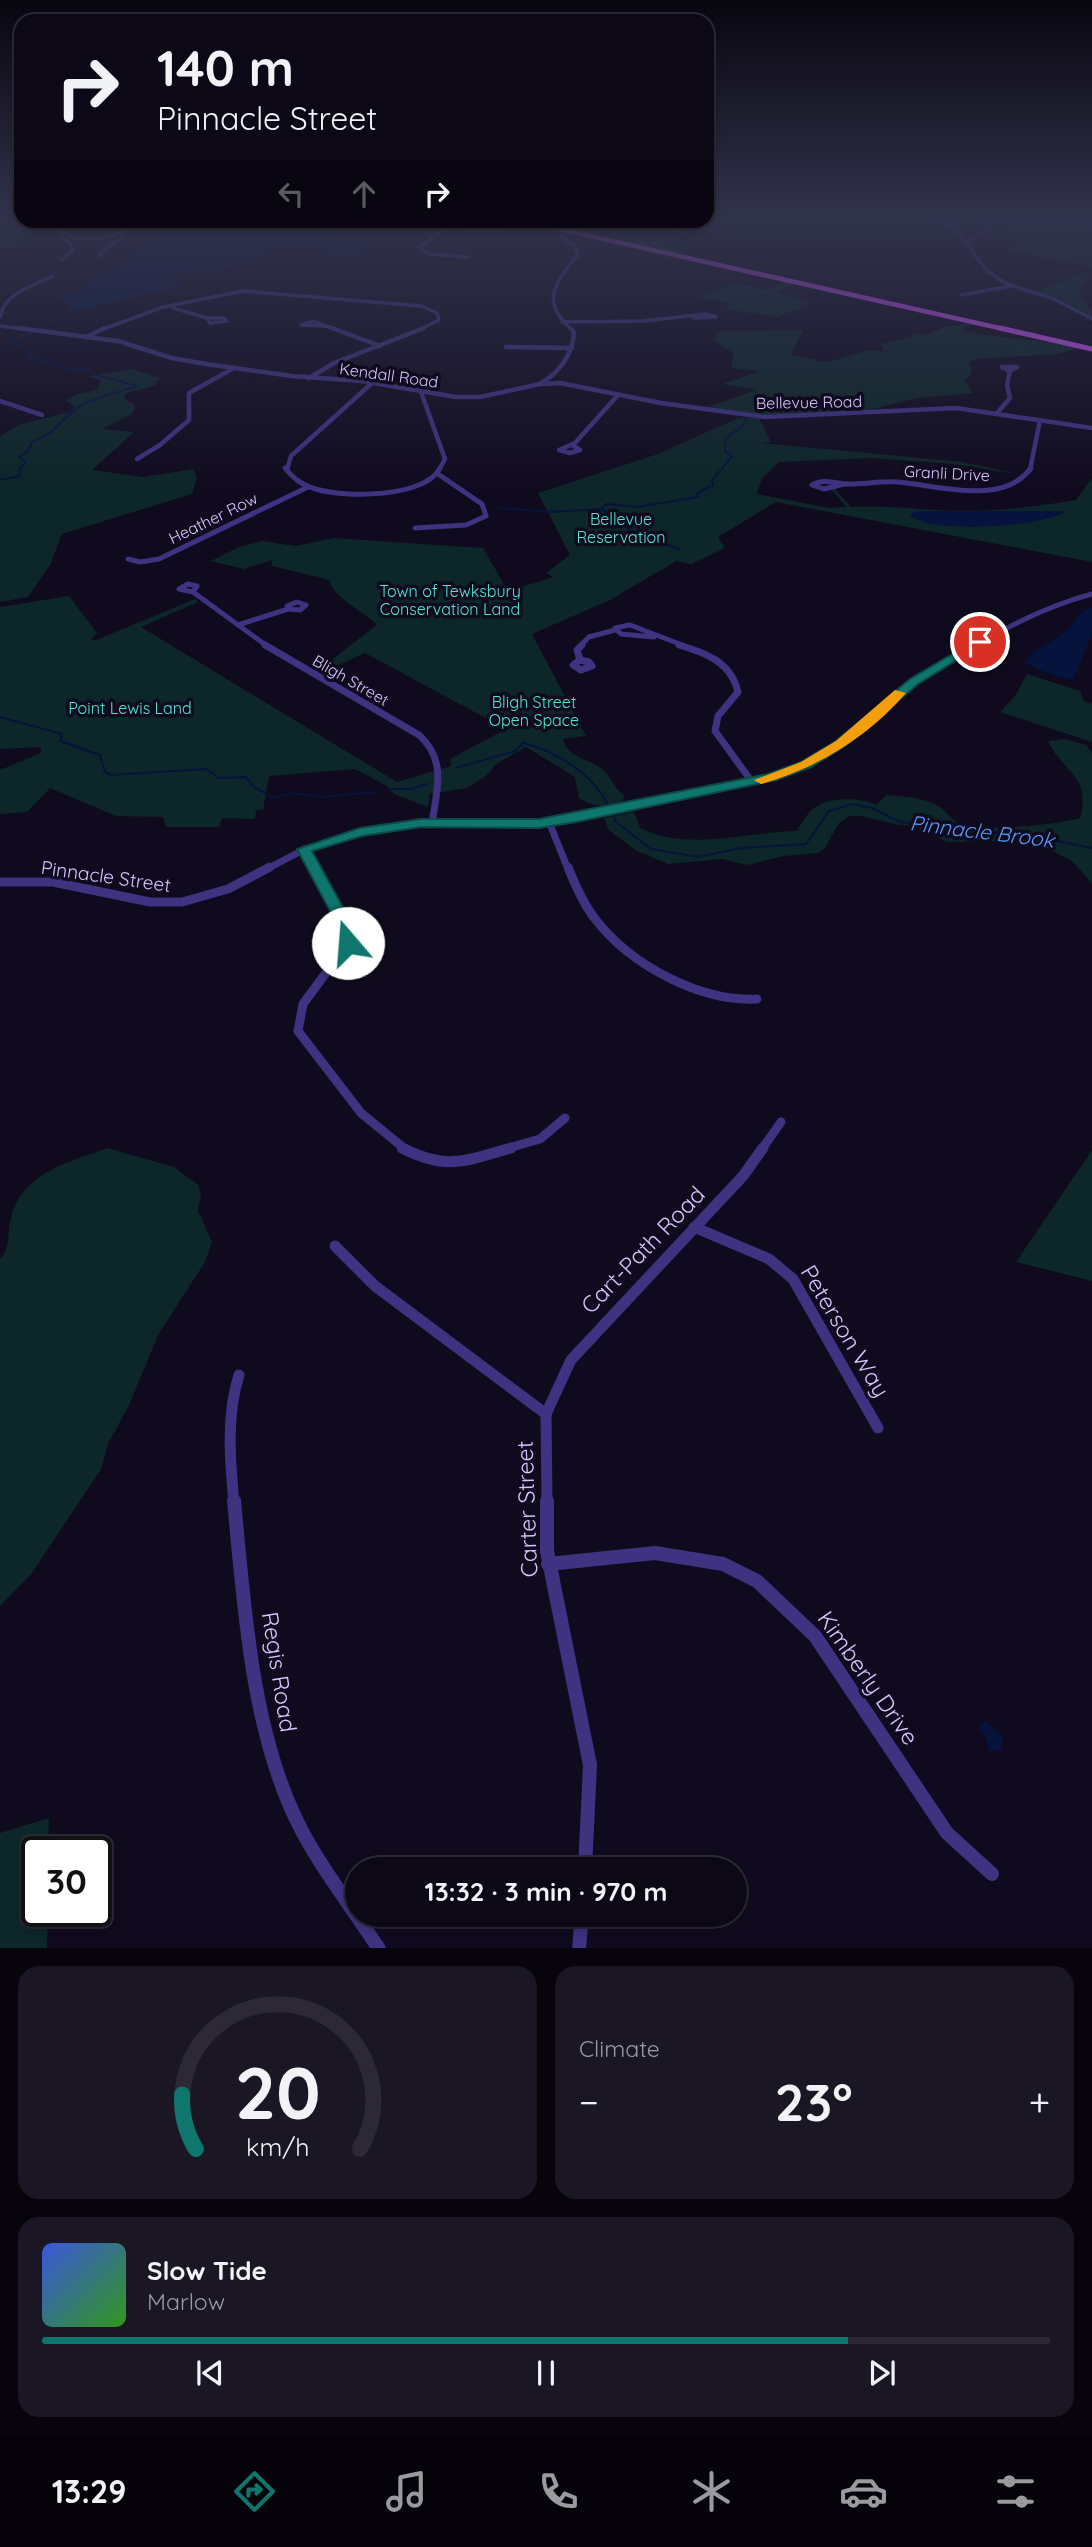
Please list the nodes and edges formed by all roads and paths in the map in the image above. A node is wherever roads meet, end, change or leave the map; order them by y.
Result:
1 (169, 309) edge
2 (175, 309) edge
3 (428, 309) edge
4 (554, 309) edge
5 (910, 309) edge
6 (1072, 309) edge
7 (207, 318) dead end
8 (694, 318) dead end
9 (1092, 319) edge
10 (562, 322) junction
11 (326, 326) junction
12 (0, 327) edge
13 (85, 338) junction
14 (380, 346) junction
15 (506, 347) dead end
16 (572, 348) junction
17 (1092, 349) edge
18 (234, 368) junction
19 (558, 369) junction
20 (1010, 372) dead end
21 (309, 378) junction
22 (372, 383) junction
23 (540, 384) junction
24 (573, 385) junction
25 (421, 392) junction
26 (486, 395) joint
27 (618, 395) junction
28 (0, 401) edge
29 (997, 413) junction
30 (41, 415) dead end
31 (1041, 420) junction
32 (1092, 428) edge
33 (572, 445) dead end
34 (137, 459) dead end
35 (438, 474) junction
36 (844, 484) junction
37 (308, 488) junction
38 (415, 528) dead end
39 (128, 559) dead end
40 (193, 592) dead end
41 (1092, 594) edge
42 (288, 609) dead end
43 (238, 625) junction
44 (580, 660) dead end
45 (752, 782) junction
46 (550, 822) junction
47 (432, 823) junction
48 (304, 849) junction
49 (0, 882) edge
50 (757, 999) dead end
51 (565, 1118) dead end
52 (781, 1122) dead end
53 (694, 1227) junction
54 (335, 1246) dead end
55 (239, 1375) dead end
56 (546, 1414) junction
57 (878, 1429) dead end
58 (548, 1564) junction
59 (586, 1857) edge
60 (992, 1874) dead end
61 (581, 1927) edge
62 (379, 1948) edge
63 (579, 1948) edge

1 - 13 street
2 - 7 street
3 - 14 street
4 - 10 street
5 - 17 main road
6 - 9 street
8 - 10 street
10 - 16 street
11 - 11 street
11 - 14 street
12 - 13 street, Kendall Road
13 - 18 street, Kendall Road
14 - 21 street
15 - 16 street
16 - 19 street
18 - 21 street, Kendall Road
18 - 34 street
19 - 23 street
19 - 24 street
20 - 29 street
21 - 22 street, Kendall Road
22 - 25 street, Kendall Road
22 - 37 street
23 - 24 street, Bellevue Road
23 - 26 street, Bellevue Road
24 - 27 street, Bellevue Road
25 - 26 street, Kendall Road
25 - 35 street
27 - 29 street, Bellevue Road
27 - 33 street
28 - 30 street
29 - 31 street, Bellevue Road
31 - 32 street, Bellevue Road
31 - 36 street, Granli Drive
35 - 37 street
35 - 38 street
36 - 36 street, Granli Drive
37 - 39 street, Heather Row
40 - 43 street, Bligh Street
41 - 45 street, Pinnacle Street
42 - 43 street
43 - 47 street, Bligh Street
44 - 45 street
45 - 46 street, Pinnacle Street
46 - 47 street, Pinnacle Street
46 - 50 street
47 - 48 street, Pinnacle Street
48 - 49 street, Pinnacle Street
48 - 51 street
52 - 53 street, Cart-Path Road
53 - 56 street, Cart-Path Road
53 - 57 street, Peterson Way
54 - 56 street, Carter Street
55 - 62 street, Regis Road
56 - 58 street, Carter Street
58 - 59 street, Carter Street
58 - 60 street, Kimberly Drive
61 - 63 street

